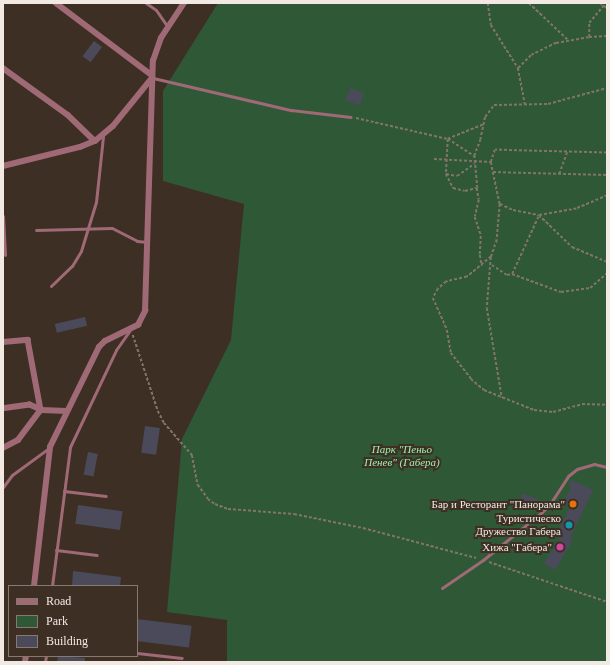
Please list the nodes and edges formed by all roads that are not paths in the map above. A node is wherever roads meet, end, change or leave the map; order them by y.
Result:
1 (56, 3) edge
2 (146, 3) edge
3 (184, 3) edge
4 (167, 26) junction
5 (3, 68) edge
6 (152, 77) junction
7 (351, 117) road end
8 (102, 136) junction
9 (95, 141) junction
10 (3, 166) edge
11 (3, 216) edge
12 (86, 229) junction
13 (36, 230) dead end
14 (148, 242) junction
15 (5, 255) dead end
16 (51, 286) dead end
17 (131, 329) junction
18 (3, 342) edge
19 (3, 409) edge
20 (41, 410) junction
21 (67, 412) junction
22 (50, 447) junction
23 (3, 448) edge
24 (607, 467) edge
25 (3, 487) edge
26 (64, 491) junction
27 (106, 496) dead end
28 (56, 550) junction
29 (97, 555) dead end
30 (34, 585) edge
31 (52, 585) edge
32 (442, 588) dead end
33 (138, 653) edge
34 (182, 658) dead end

1 - 6 street
2 - 4 lane
3 - 4 street
4 - 6 street
5 - 9 street
6 - 7 lane
6 - 8 street
6 - 14 street
8 - 9 street
8 - 12 lane
9 - 10 street
11 - 15 lane
12 - 13 lane
12 - 14 lane
12 - 16 lane
14 - 17 street
17 - 21 street
17 - 26 lane
18 - 20 street
19 - 20 street
20 - 21 street
20 - 23 street
21 - 22 street
22 - 25 lane
22 - 30 street
24 - 32 lane
26 - 27 lane
26 - 28 lane
28 - 29 lane
28 - 31 lane
33 - 34 lane

